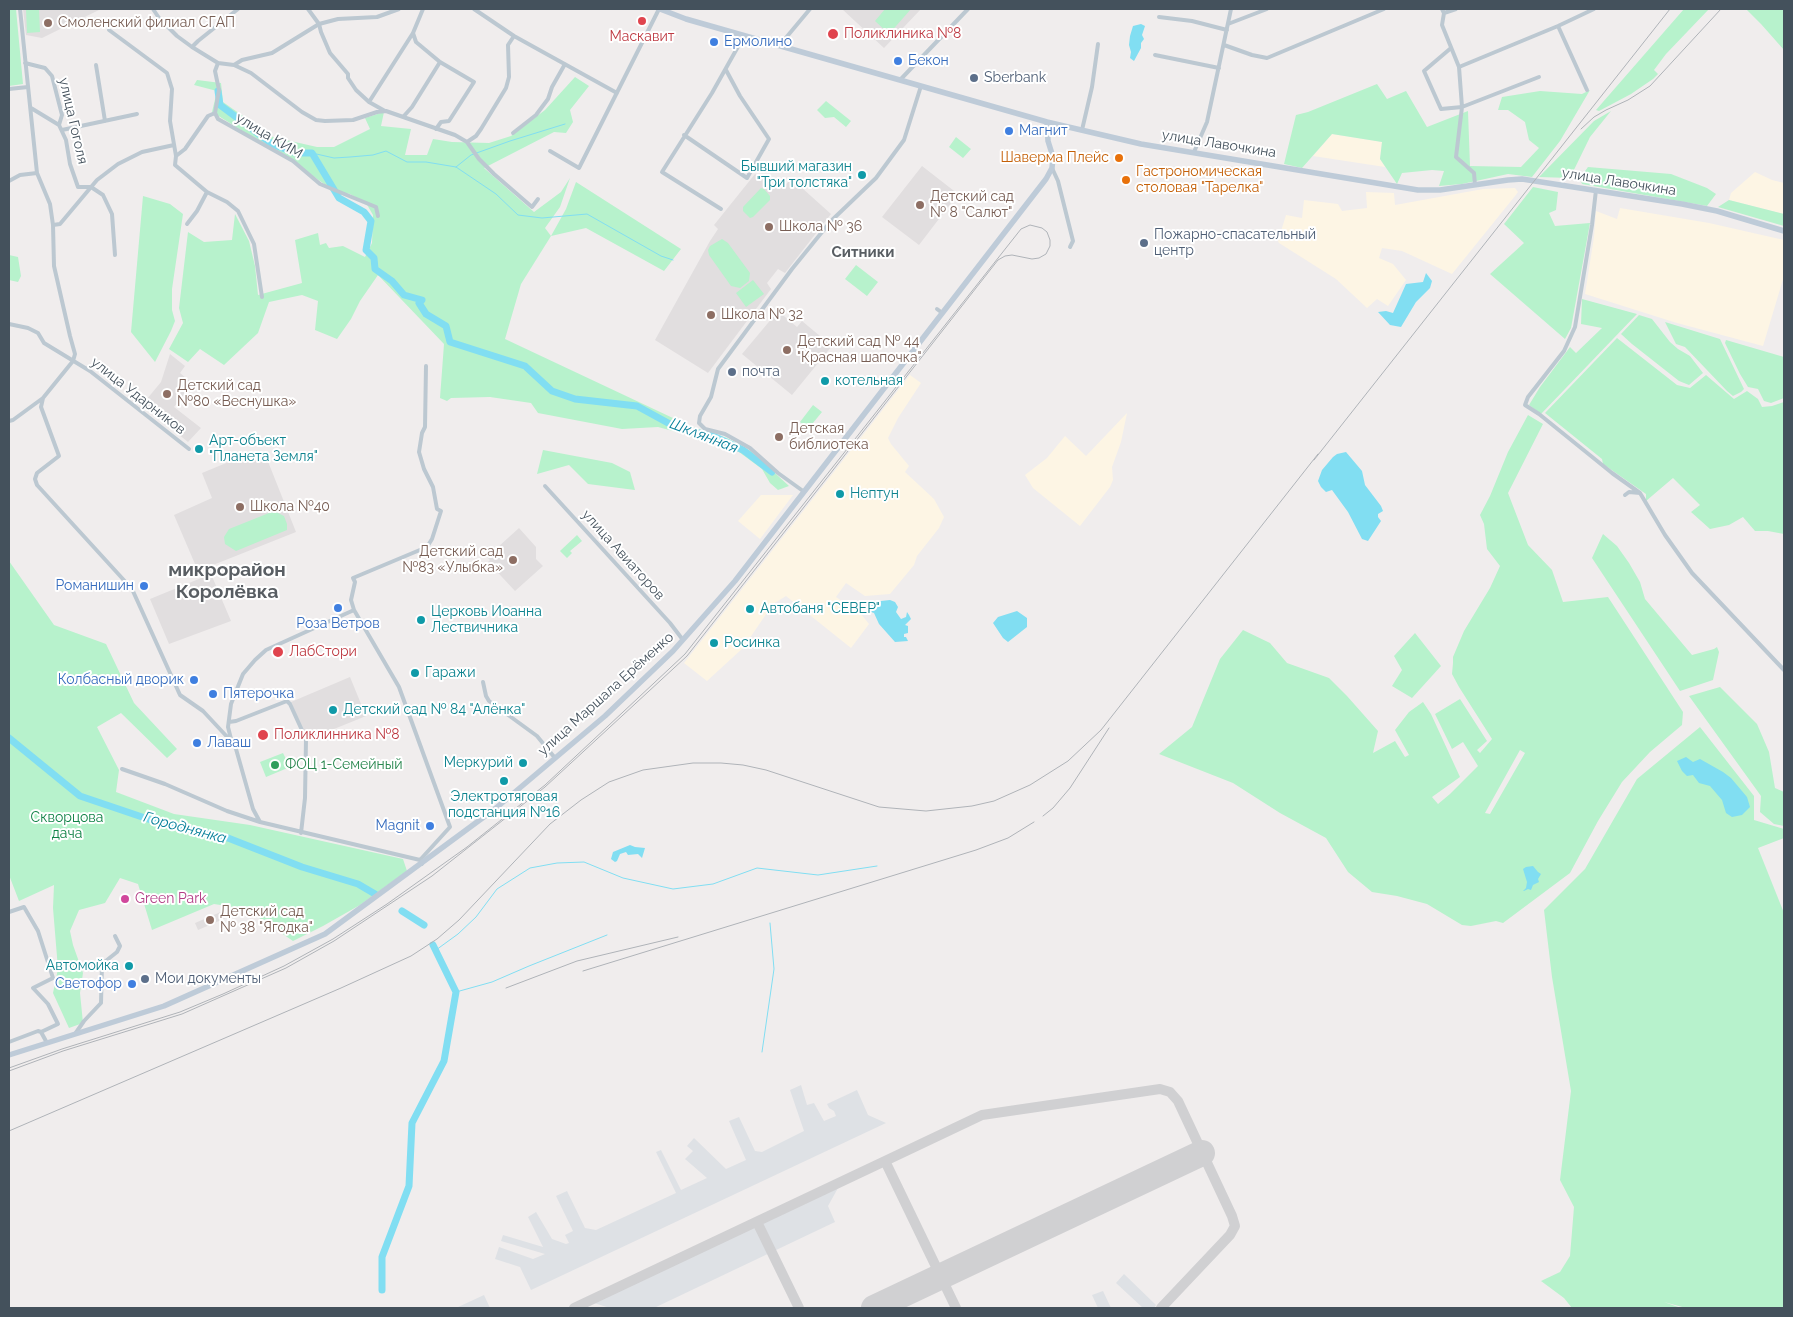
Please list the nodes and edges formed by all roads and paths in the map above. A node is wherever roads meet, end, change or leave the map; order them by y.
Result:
1 (20, 9) edge
2 (153, 9) edge
3 (238, 9) edge
4 (308, 9) edge
5 (399, 9) edge
6 (423, 9) edge
7 (474, 9) edge
8 (660, 9) edge
9 (810, 9) edge
10 (968, 9) edge
11 (1231, 9) edge
12 (1267, 9) edge
13 (1384, 9) edge
14 (1456, 9) edge
15 (1594, 9) edge
16 (1443, 11) edge
17 (1159, 17) dead end
18 (319, 24) junction
19 (1228, 24) junction
20 (1558, 26) junction
21 (109, 30) dead end
22 (1227, 30) junction
23 (413, 33) junction
24 (514, 36) junction
25 (744, 36) junction
26 (1098, 44) dead end
27 (1224, 45) junction
28 (779, 46) junction
29 (192, 48) junction
30 (1451, 48) junction
31 (1155, 55) dead end
32 (440, 62) junction
33 (25, 63) junction
34 (218, 63) junction
35 (565, 64) junction
36 (96, 65) dead end
37 (234, 65) junction
38 (1459, 67) junction
39 (1219, 68) junction
40 (726, 70) junction
41 (1539, 77) dead end
42 (900, 80) junction
43 (921, 86) junction
44 (28, 87) junction
45 (9, 89) edge
46 (1587, 90) dead end
47 (617, 93) junction
48 (369, 102) junction
49 (1462, 107) junction
50 (31, 108) junction
51 (386, 112) junction
52 (137, 114) dead end
53 (215, 114) junction
54 (403, 117) junction
55 (105, 121) junction
56 (1048, 122) junction
57 (60, 127) junction
58 (436, 129) junction
59 (1082, 130) junction
60 (513, 133) dead end
61 (684, 135) junction
62 (467, 142) junction
63 (174, 145) junction
64 (550, 151) dead end
65 (1194, 152) junction
66 (176, 156) junction
67 (1052, 168) junction
68 (37, 173) junction
69 (9, 181) edge
70 (1474, 185) junction
71 (91, 187) junction
72 (1596, 190) junction
73 (207, 192) junction
74 (538, 200) dead end
75 (721, 209) dead end
76 (378, 216) dead end
77 (187, 224) dead end
78 (53, 225) junction
79 (1784, 231) edge
80 (1070, 247) dead end
81 (115, 255) dead end
82 (262, 297) dead end
83 (9, 324) edge
84 (73, 361) junction
85 (426, 366) dead end
86 (43, 398) junction
87 (9, 421) edge
88 (189, 449) dead end
89 (545, 486) dead end
90 (803, 491) junction
91 (1640, 493) junction
92 (1625, 495) dead end
93 (354, 610) junction
94 (683, 640) junction
95 (1784, 670) edge
96 (483, 682) dead end
97 (229, 722) junction
98 (231, 741) junction
99 (555, 758) junction
100 (122, 769) dead end
101 (260, 822) junction
102 (301, 833) junction
103 (421, 862) junction
104 (9, 912) edge
105 (115, 936) dead end
106 (41, 1032) junction
107 (75, 1034) junction
108 (9, 1042) edge
109 (48, 1043) junction
110 (9, 1054) edge

1 - 33 street, улица Ударников
2 - 29 street
3 - 29 street
4 - 18 street
5 - 18 street
6 - 23 street
7 - 24 street
8 - 25 main road, улица Лавочкина
8 - 47 street
9 - 28 street
10 - 42 street
11 - 19 street
12 - 19 street
13 - 27 street
14 - 16 street
15 - 20 street
16 - 30 street
17 - 22 street
18 - 37 street
18 - 48 street
19 - 22 street
20 - 38 street
20 - 46 street
21 - 63 street
22 - 27 street
23 - 32 street
23 - 48 street
24 - 35 street
24 - 62 street
25 - 28 main road, улица Лавочкина
25 - 40 street
26 - 59 street
27 - 39 street
28 - 42 main road, улица Лавочкина
29 - 34 street
30 - 38 street
30 - 49 street
31 - 39 street
32 - 54 street
32 - 58 street
33 - 44 street, улица Ударников
33 - 57 street, улица Гоголя
34 - 37 street
34 - 53 street, улица КИМ
35 - 47 street
35 - 60 street
36 - 55 street
37 - 51 street
38 - 49 street
39 - 65 street
40 - 61 street
40 - 61 street
41 - 49 street
42 - 43 main road, улица Лавочкина
43 - 56 main road, улица Лавочкина
43 - 90 street
44 - 45 street
44 - 50 street, улица Ударников
47 - 64 street
48 - 51 street
49 - 70 street
50 - 57 street
50 - 68 street, улица Ударников
51 - 54 street
52 - 55 street
53 - 66 street
53 - 76 street, улица КИМ
54 - 58 street
55 - 57 street
56 - 59 main road, улица Лавочкина
56 - 67 main road
57 - 71 street, улица Гоголя
58 - 62 street
59 - 65 main road, улица Лавочкина
61 - 75 street
62 - 74 street
63 - 66 street
63 - 71 street
65 - 70 main road, улица Лавочкина
66 - 73 street
67 - 80 street
67 - 90 main road, улица Маршала Ерёменко
68 - 69 street
68 - 78 street, улица Ударников
70 - 72 main road, улица Лавочкина
71 - 78 street
71 - 81 street
72 - 79 main road, улица Лавочкина
72 - 91 street
73 - 77 street
73 - 82 street
78 - 84 street, улица Ударников
83 - 84 street
84 - 86 street
84 - 88 street, улица Ударников
85 - 93 street
86 - 87 street
86 - 98 street
89 - 94 street, улица Авиаторов
90 - 94 main road, улица Маршала Ерёменко
91 - 92 street
91 - 95 street
93 - 97 street
93 - 103 street
94 - 99 main road, улица Маршала Ерёменко
96 - 99 street
97 - 98 street
97 - 102 street
98 - 101 street
99 - 103 main road, улица Маршала Ерёменко
100 - 101 street
101 - 102 street
102 - 103 street
103 - 107 main road, улица Маршала Ерёменко
104 - 106 street
105 - 107 street
106 - 108 street
106 - 109 street
107 - 109 main road, улица Маршала Ерёменко
109 - 110 main road, улица Маршала Ерёменко

